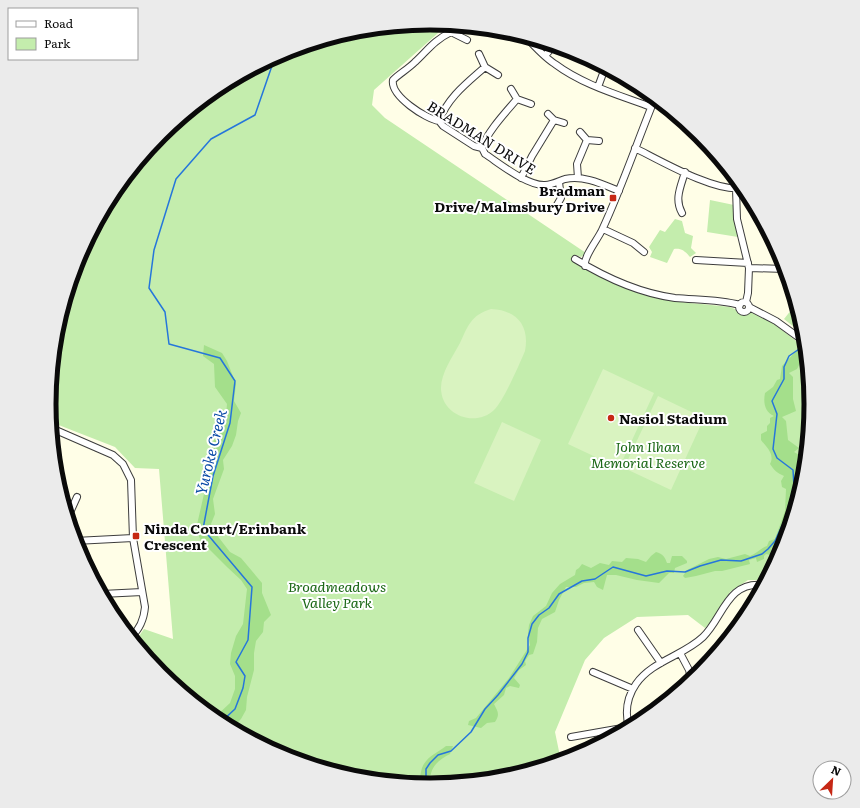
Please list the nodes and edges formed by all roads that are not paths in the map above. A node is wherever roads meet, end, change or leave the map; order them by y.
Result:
1 (450, 31) edge
2 (452, 31) edge
3 (467, 40) dead end
4 (533, 45) edge
5 (550, 50) edge
6 (479, 54) dead end
7 (545, 56) junction
8 (485, 67) junction
9 (603, 73) edge
10 (498, 75) dead end
11 (598, 87) junction
12 (511, 89) dead end
13 (517, 100) junction
14 (653, 103) edge
15 (531, 104) dead end
16 (651, 107) junction
17 (548, 114) dead end
18 (554, 120) junction
19 (439, 121) junction
20 (564, 123) dead end
21 (580, 132) dead end
22 (587, 140) junction
23 (599, 140) dead end
24 (482, 148) junction
25 (635, 148) junction
26 (685, 172) junction
27 (521, 178) junction
28 (578, 178) junction
29 (558, 182) junction
30 (736, 189) joint
31 (619, 191) junction
32 (554, 210) dead end
33 (682, 213) dead end
34 (603, 230) junction
35 (644, 252) dead end
36 (574, 259) dead end
37 (696, 260) dead end
38 (585, 266) junction
39 (749, 266) junction
40 (779, 268) edge
41 (745, 305) junction
42 (798, 336) edge
43 (57, 431) edge
44 (77, 497) dead end
45 (72, 509) edge
46 (133, 538) junction
47 (82, 541) edge
48 (757, 585) edge
49 (142, 592) junction
50 (108, 594) edge
51 (638, 630) dead end
52 (134, 633) edge
53 (680, 653) junction
54 (661, 663) junction
55 (593, 672) dead end
56 (690, 672) edge
57 (633, 689) junction
58 (627, 722) edge
59 (615, 729) edge
60 (571, 736) dead end

1 - 19 street, BRADMAN DRIVE
2 - 3 street, BRADMAN DRIVE
4 - 7 street
5 - 7 street
6 - 8 street
7 - 11 street
8 - 10 street
8 - 19 street
9 - 11 street
11 - 16 street
12 - 13 street
13 - 15 street
13 - 24 street
14 - 16 street
16 - 25 street
17 - 18 street
18 - 20 street
18 - 27 street
19 - 24 street, BRADMAN DRIVE
21 - 22 street
22 - 23 street
22 - 28 street
24 - 27 street, BRADMAN DRIVE
25 - 26 street
25 - 31 street
26 - 30 street
26 - 33 street
27 - 29 street, BRADMAN DRIVE
28 - 29 street, BRADMAN DRIVE
28 - 31 street, BRADMAN DRIVE
29 - 32 street
30 - 39 street
31 - 34 street
34 - 35 street
34 - 38 street
36 - 38 street
37 - 39 street
38 - 41 street
39 - 40 street
39 - 41 street
41 - 42 street
43 - 46 street
44 - 45 street
46 - 47 street
46 - 49 street
48 - 53 street
49 - 50 street
49 - 52 street
51 - 54 street
53 - 54 street
53 - 56 street
54 - 57 street
55 - 57 street
57 - 58 street
59 - 60 street

